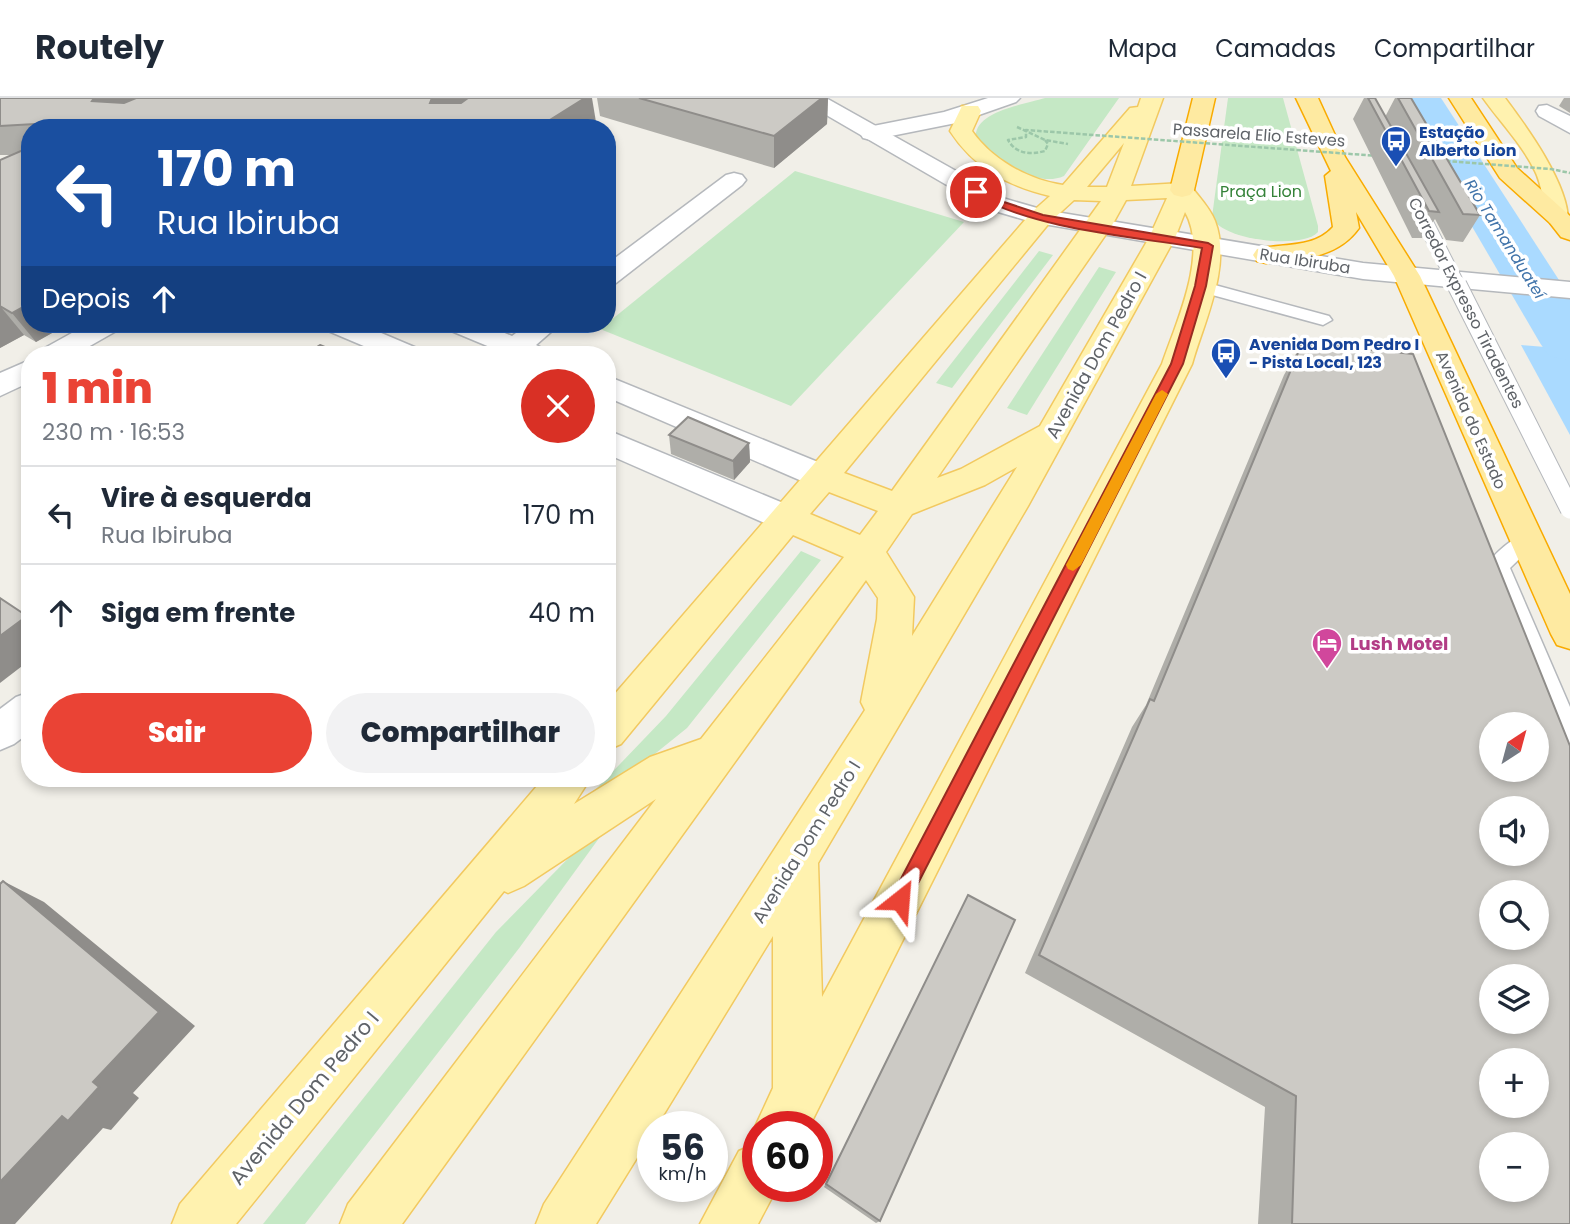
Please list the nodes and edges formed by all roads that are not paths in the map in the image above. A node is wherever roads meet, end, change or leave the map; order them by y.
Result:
1 (811, 98) edge
2 (1009, 98) edge
3 (1152, 98) edge
4 (1204, 98) edge
5 (1307, 98) edge
6 (1460, 98) edge
7 (1494, 98) edge
8 (975, 108) edge
9 (1547, 111) dead end
10 (1570, 126) edge
11 (871, 133) junction
12 (1334, 157) junction
13 (1402, 179) edge
14 (734, 180) dead end
15 (1182, 190) junction
16 (1116, 192) junction
17 (1071, 193) junction
18 (1041, 217) junction
19 (1565, 225) edge
20 (1098, 227) junction
21 (1162, 238) junction
22 (1208, 246) junction
23 (1266, 255) junction
24 (616, 270) edge
25 (1420, 278) junction
26 (1200, 286) junction
27 (1570, 290) edge
28 (1323, 320) dead end
29 (92, 333) edge
30 (357, 333) edge
31 (440, 333) edge
32 (481, 333) edge
33 (69, 346) edge
34 (388, 346) edge
35 (421, 346) edge
36 (512, 346) edge
37 (21, 374) edge
38 (0, 386) edge
39 (616, 390) edge
40 (1051, 434) junction
41 (616, 445) edge
42 (823, 477) junction
43 (898, 506) junction
44 (1570, 509) edge
45 (788, 519) junction
46 (1526, 542) junction
47 (867, 552) junction
48 (1570, 634) edge
49 (21, 716) edge
50 (616, 721) edge
51 (0, 732) edge
52 (873, 734) junction
53 (1570, 737) edge
54 (715, 753) junction
55 (562, 787) edge
56 (796, 859) junction
57 (478, 890) junction
58 (790, 1111) edge
59 (742, 1199) edge
60 (200, 1224) edge
61 (368, 1224) edge
62 (564, 1224) edge
63 (728, 1224) edge

1 - 11 street, Rua Ibiruba
2 - 8 street
3 - 16 main road
3 - 17 main road
4 - 15 highway
5 - 12 highway, Avenida do Estado
6 - 19 highway
7 - 19 main road
8 - 11 street
8 - 17 main road
9 - 10 street
11 - 18 street, Rua Ibiruba
12 - 23 highway
12 - 25 highway, Avenida do Estado
13 - 44 lane, Corredor Expresso Tiradentes, bridge
14 - 24 street
15 - 16 main road
15 - 21 main road, Avenida Dom Pedro I
15 - 22 main road
16 - 17 main road
16 - 20 main road
17 - 18 main road
18 - 20 street, Rua Ibiruba
18 - 42 main road
20 - 21 street, Rua Ibiruba
20 - 43 main road
21 - 22 street, Rua Ibiruba
21 - 40 main road, Avenida Dom Pedro I
22 - 23 street, Rua Ibiruba
22 - 26 main road
23 - 25 street, Rua Ibiruba
25 - 27 street, Rua Ibiruba
25 - 46 highway, Avenida do Estado
26 - 28 lane
26 - 58 main road
29 - 33 street
30 - 34 street
31 - 35 street
32 - 36 street
37 - 38 street
39 - 42 street
40 - 43 main road
40 - 52 main road, Avenida Dom Pedro I
41 - 45 street
42 - 43 main road
42 - 45 main road
43 - 47 main road
45 - 47 main road
45 - 50 main road
46 - 48 highway, Avenida do Estado
46 - 53 lane
47 - 52 main road
47 - 54 main road
49 - 51 street
52 - 56 main road, Avenida Dom Pedro I
54 - 57 main road
54 - 61 main road
55 - 57 main road, Avenida Dom Pedro I
56 - 58 main road
56 - 62 main road, Avenida Dom Pedro I
57 - 60 main road, Avenida Dom Pedro I
59 - 63 main road

